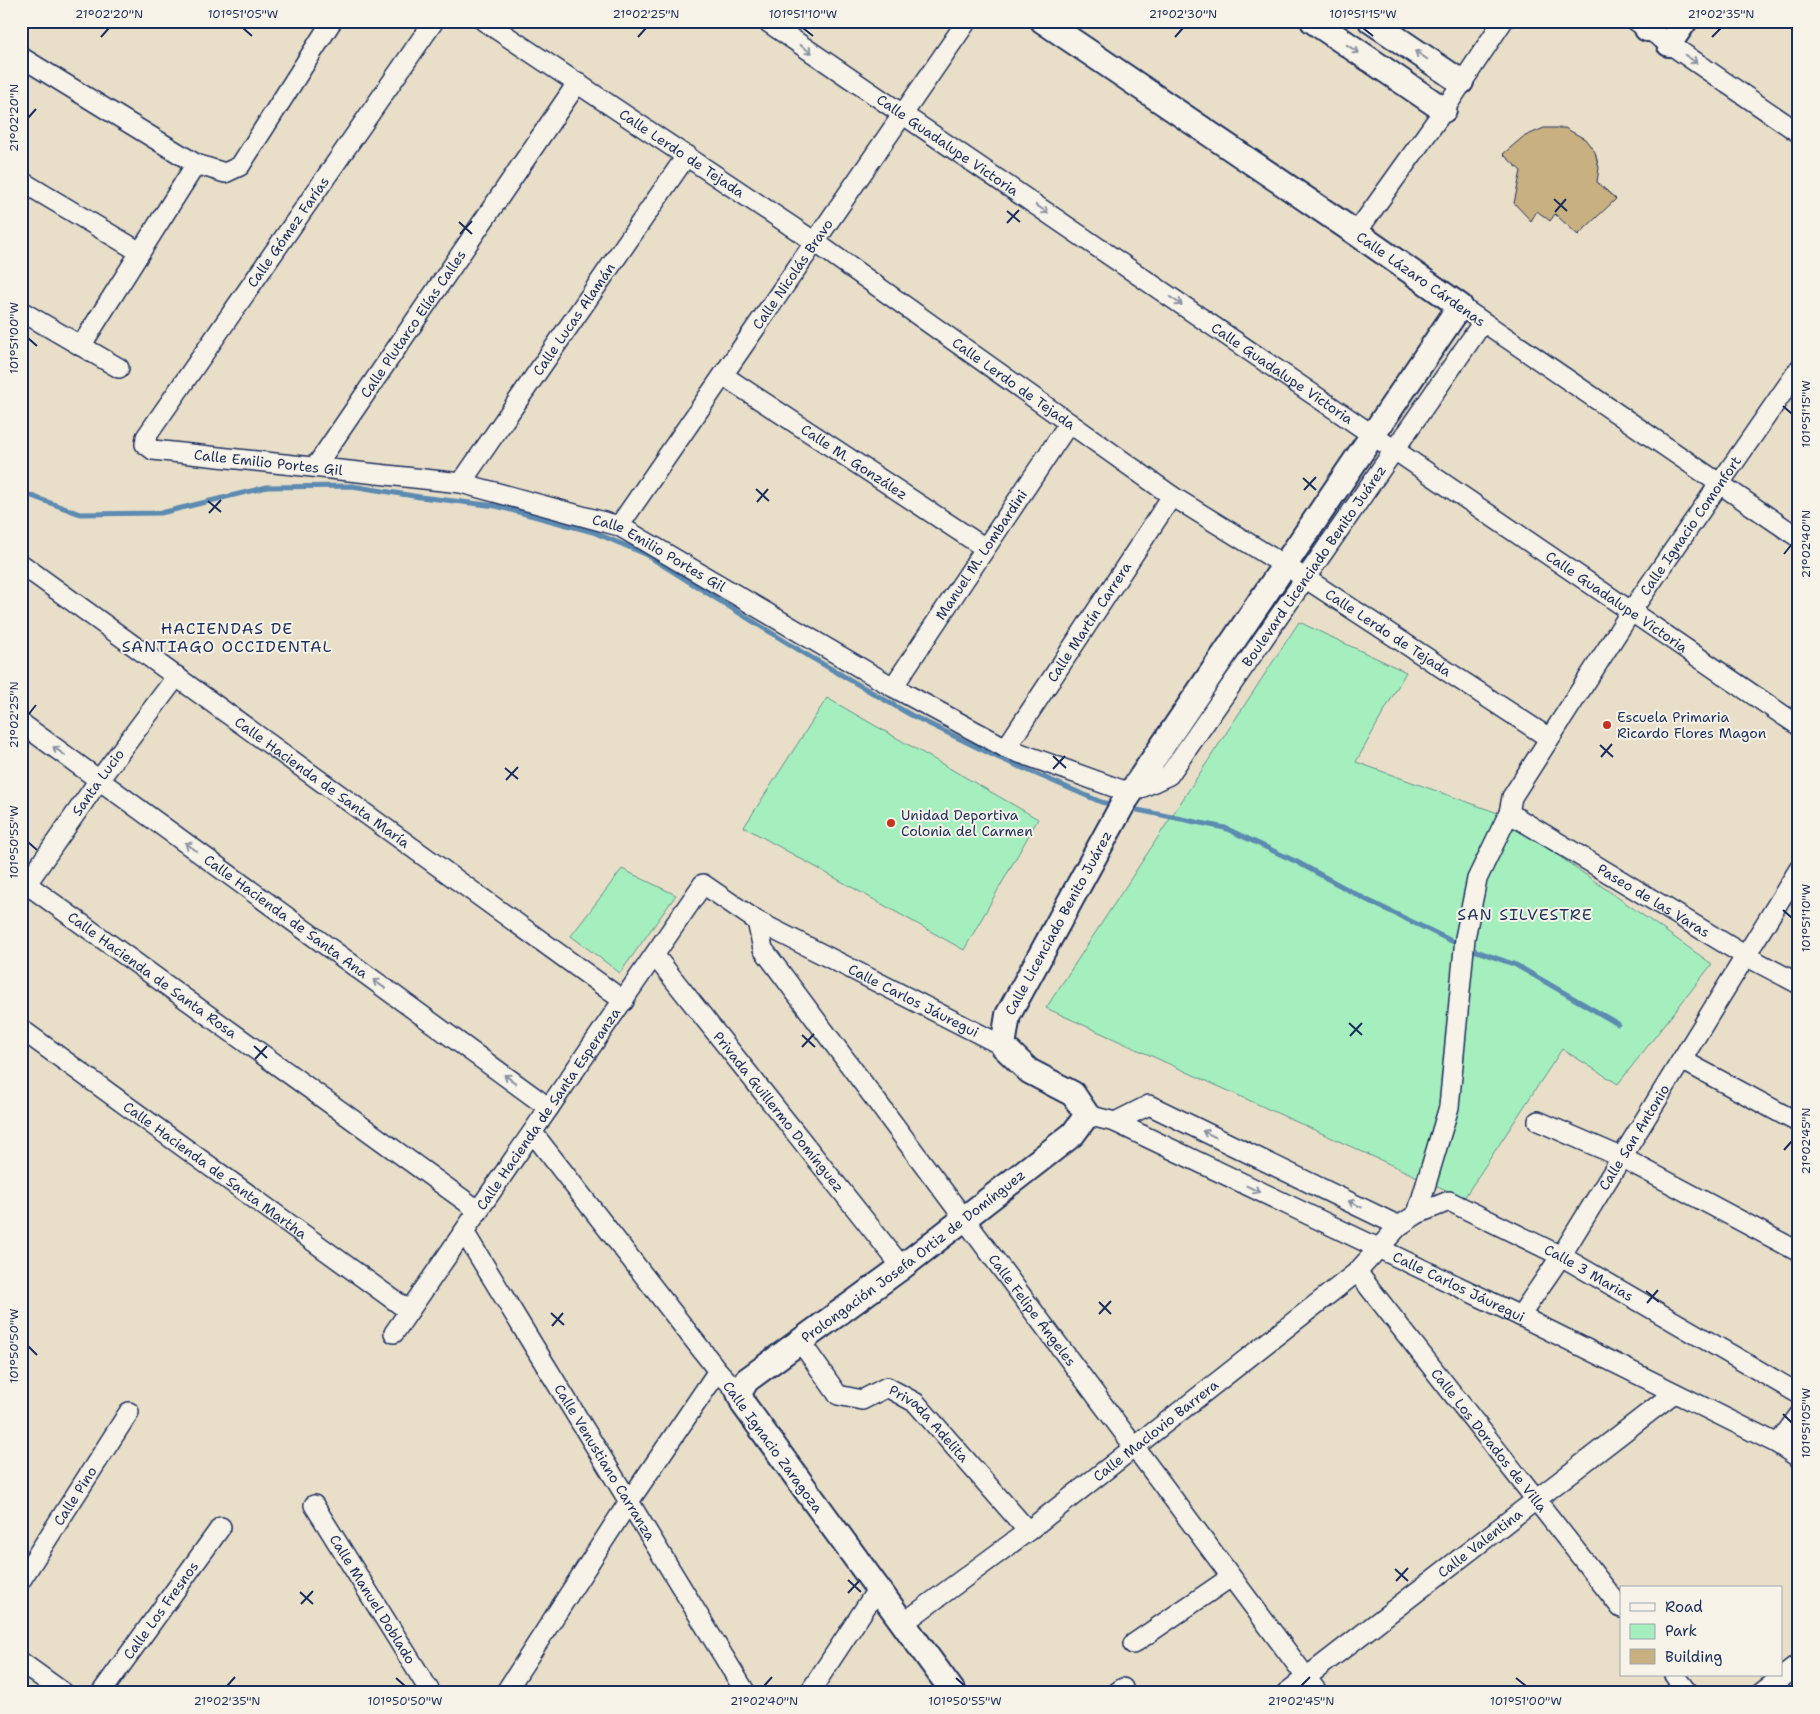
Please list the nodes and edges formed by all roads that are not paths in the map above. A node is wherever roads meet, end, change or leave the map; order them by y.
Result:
1 (332, 21) edge
2 (434, 21) edge
3 (484, 21) edge
4 (766, 21) edge
5 (967, 21) edge
6 (1043, 21) edge
7 (1313, 21) edge
8 (1371, 21) edge
9 (1504, 21) edge
10 (1685, 21) edge
11 (1645, 24) edge
12 (1669, 44) junction
13 (21, 57) edge
14 (578, 82) junction
15 (1461, 82) junction
16 (1444, 110) junction
17 (903, 115) junction
18 (1799, 133) edge
19 (687, 155) junction
20 (196, 164) junction
21 (21, 181) edge
22 (1356, 233) junction
23 (815, 242) junction
24 (140, 252) junction
25 (1460, 306) junction
26 (21, 311) edge
27 (1483, 322) junction
28 (81, 346) junction
29 (119, 368) dead end
30 (1799, 369) edge
31 (724, 376) junction
32 (1069, 423) junction
33 (1372, 434) junction
34 (145, 444) joint
35 (1395, 449) junction
36 (316, 466) junction
37 (461, 483) junction
38 (1720, 484) junction
39 (1172, 496) junction
40 (619, 526) junction
41 (1799, 538) edge
42 (985, 548) junction
43 (21, 564) edge
44 (1283, 565) junction
45 (1305, 578) junction
46 (1632, 610) junction
47 (177, 676) junction
48 (892, 687) junction
49 (21, 723) edge
50 (1799, 726) edge
51 (1549, 738) junction
52 (1006, 748) junction
53 (100, 780) junction
54 (1127, 798) junction
55 (1509, 813) junction
56 (1799, 869) edge
57 (704, 884) joint
58 (23, 885) edge
59 (757, 921) junction
60 (1744, 955) junction
61 (655, 956) junction
62 (1799, 984) edge
63 (624, 1000) junction
64 (21, 1029) edge
65 (1002, 1046) junction
66 (1682, 1060) junction
67 (549, 1108) junction
68 (1087, 1115) junction
69 (1538, 1121) dead end
70 (1115, 1122) junction
71 (1799, 1124) edge
72 (534, 1133) junction
73 (1621, 1157) junction
74 (479, 1210) junction
75 (1417, 1214) junction
76 (963, 1219) junction
77 (1399, 1226) junction
78 (464, 1232) junction
79 (1378, 1249) junction
80 (1799, 1252) edge
81 (1560, 1256) junction
82 (902, 1267) junction
83 (1357, 1272) junction
84 (409, 1311) junction
85 (1520, 1316) junction
86 (394, 1333) dead end
87 (800, 1341) junction
88 (718, 1371) junction
89 (739, 1393) junction
90 (1674, 1394) junction
91 (1799, 1394) edge
92 (129, 1412) dead end
93 (1799, 1415) edge
94 (1778, 1444) junction
95 (1134, 1447) junction
96 (1799, 1458) edge
97 (1538, 1500) junction
98 (628, 1503) junction
99 (314, 1505) dead end
100 (221, 1527) dead end
101 (1028, 1531) junction
102 (1231, 1577) junction
103 (21, 1580) edge
104 (877, 1590) junction
105 (1620, 1607) edge
106 (902, 1624) junction
107 (1133, 1644) dead end
108 (21, 1662) edge
109 (1799, 1664) edge
110 (1675, 1676) edge
111 (1306, 1677) junction
112 (64, 1693) edge
113 (102, 1693) edge
114 (431, 1693) edge
115 (505, 1693) edge
116 (746, 1693) edge
117 (809, 1693) edge
118 (954, 1693) edge
119 (1286, 1693) edge
120 (1318, 1693) edge
121 (1688, 1693) edge
122 (1761, 1693) edge

1 - 20 street
2 - 34 street, Calle Gómez Farías
3 - 14 street, Calle Lerdo de Tejada
4 -> 17 street, Calle Guadalupe Victoria
5 - 17 street, Calle Nicolás Bravo
6 - 22 street, Calle Lázaro Cárdenas
7 -> 16 street
15 -> 8 street
9 - 15 street
10 - 12 street
11 - 12 street
12 -> 18 street
13 - 20 street
14 - 19 street, Calle Lerdo de Tejada
14 - 36 street, Calle Plutarco Elías Calles
15 - 16 street
16 - 22 street
17 - 23 street, Calle Nicolás Bravo
17 -> 33 street, Calle Guadalupe Victoria
19 - 23 street, Calle Lerdo de Tejada
19 - 37 street, Calle Lucas Alamán
20 - 24 street
21 - 24 street
22 - 25 street, Calle Lázaro Cárdenas
23 - 31 street, Calle Nicolás Bravo
23 - 32 street, Calle Lerdo de Tejada
24 - 28 street
25 - 27 street, Calle Lázaro Cárdenas
25 - 33 street, Boulevard Licenciado Benito Juárez
26 - 28 street
27 - 35 street, Boulevard Licenciado Benito Juárez
27 - 38 street, Calle Lázaro Cárdenas
28 - 29 street
30 - 38 street, Calle Ignacio Comonfort
31 - 40 street, Calle Nicolás Bravo
31 - 42 street, Calle M. González
32 - 39 street, Calle Lerdo de Tejada
32 - 42 street, Manuel M. Lombardini
33 - 35 street, Calle Guadalupe Victoria
33 - 44 street, Boulevard Licenciado Benito Juárez
34 - 36 street, Calle Emilio Portes Gil
35 - 45 street, Boulevard Licenciado Benito Juárez
35 - 46 street, Calle Guadalupe Victoria
36 - 37 street, Calle Emilio Portes Gil
37 - 40 street, Calle Emilio Portes Gil
38 - 41 street, Calle Lázaro Cárdenas
38 - 46 street, Calle Ignacio Comonfort
39 - 44 street, Calle Lerdo de Tejada
39 - 52 street, Calle Martín Carrera
40 - 48 street, Calle Emilio Portes Gil
42 - 48 street, Manuel M. Lombardini
43 - 47 street, Calle Hacienda de Santa María
44 - 45 street, Calle Lerdo de Tejada
44 - 54 street, Boulevard Licenciado Benito Juárez
45 - 51 street, Calle Lerdo de Tejada
45 - 54 street, Boulevard Licenciado Benito Juárez
46 - 50 street, Calle Guadalupe Victoria
46 - 51 street, Calle Ignacio Comonfort
47 - 53 street, Santa Lucio
47 - 63 street, Calle Hacienda de Santa María
48 - 52 street, Calle Emilio Portes Gil
53 -> 49 street, Calle Hacienda de Santa Ana
51 - 55 street, Calle Ignacio Comonfort
52 - 54 street, Calle Emilio Portes Gil
53 - 58 street, Santa Lucio
67 -> 53 street, Calle Hacienda de Santa Ana
54 - 65 street, Calle Licenciado Benito Juárez
55 - 60 street, Paseo de las Varas
55 - 75 street, Calle Ignacio Comonfort
56 - 60 street, Calle San Antonio
57 - 59 street, Calle Carlos Jáuregui
57 - 61 street, Calle Hacienda de Santa Esperanza
58 - 74 street, Calle Hacienda de Santa Rosa
59 - 65 street, Calle Carlos Jáuregui
59 - 76 street, Calle Felipe Ángeles
60 - 62 street, Paseo de las Varas
60 - 66 street, Calle San Antonio
61 - 63 street, Calle Hacienda de Santa Esperanza
61 - 82 street, Privada Guillermo Domínguez
63 - 67 street, Calle Hacienda de Santa Esperanza
64 - 84 street, Calle Hacienda de Santa Martha
65 - 68 street, Calle Carlos Jáuregui
66 - 71 street
66 - 73 street, Calle San Antonio
67 - 72 street, Calle Hacienda de Santa Esperanza
68 - 70 street, Calle Carlos Jáuregui
68 - 76 street, Prolongación Josefa Ortiz de Domínguez
69 - 73 street
77 -> 70 street
70 -> 79 street, Calle Carlos Jáuregui
72 - 74 street, Calle Hacienda de Santa Esperanza
72 - 88 street, Calle Ignacio Zaragoza
73 - 80 street
73 - 81 street, Calle San Antonio
74 - 78 street, Calle Hacienda de Santa Esperanza
75 - 77 street, Calle 3 Marias
75 - 81 street, Calle 3 Marias
76 - 82 street, Prolongación Josefa Ortiz de Domínguez
76 - 95 street, Calle Felipe Ángeles
77 - 79 street, Calle Maclovio Barrera
78 - 84 street, Calle Hacienda de Santa Esperanza
78 - 98 street, Calle Venustiano Carranza
79 - 83 street, Calle Maclovio Barrera
79 - 85 street, Calle Carlos Jáuregui
81 - 85 street, Calle San Antonio
81 - 91 street, Calle 3 Marias
82 - 87 street, Prolongación Josefa Ortiz de Domínguez
83 - 95 street, Calle Maclovio Barrera
83 - 97 street, Calle Los Dorados de Villa
84 - 86 street, Calle Hacienda de Santa Esperanza
85 - 90 street, Calle Carlos Jáuregui
87 - 89 street, Prolongación Josefa Ortiz de Domínguez
87 - 101 street, Privada Adelita
88 - 89 street, Calle Ignacio Zaragoza
88 - 98 street
89 - 104 street, Calle Ignacio Zaragoza
90 - 94 street, Calle Carlos Jáuregui
90 - 97 street, Calle Valentina
92 - 103 street, Calle Pino
93 - 94 street
94 - 96 street, Calle Carlos Jáuregui
95 - 101 street, Calle Maclovio Barrera
95 - 102 street, Calle Felipe Ángeles
97 - 105 street, Calle Los Dorados de Villa
97 - 111 street, Calle Valentina
98 - 115 street
98 - 116 street, Calle Venustiano Carranza
99 - 114 street, Calle Manuel Doblado
100 - 113 street, Calle Los Fresnos
101 - 106 street, Calle Maclovio Barrera
102 - 107 street
102 - 111 street, Calle Felipe Ángeles
104 - 106 street, Calle Ignacio Zaragoza
104 - 117 street
106 - 118 street, Calle Ignacio Zaragoza
108 - 112 street
109 - 122 street
110 - 121 street
111 - 119 street, Calle Valentina
111 - 120 street, Calle Felipe Ángeles

